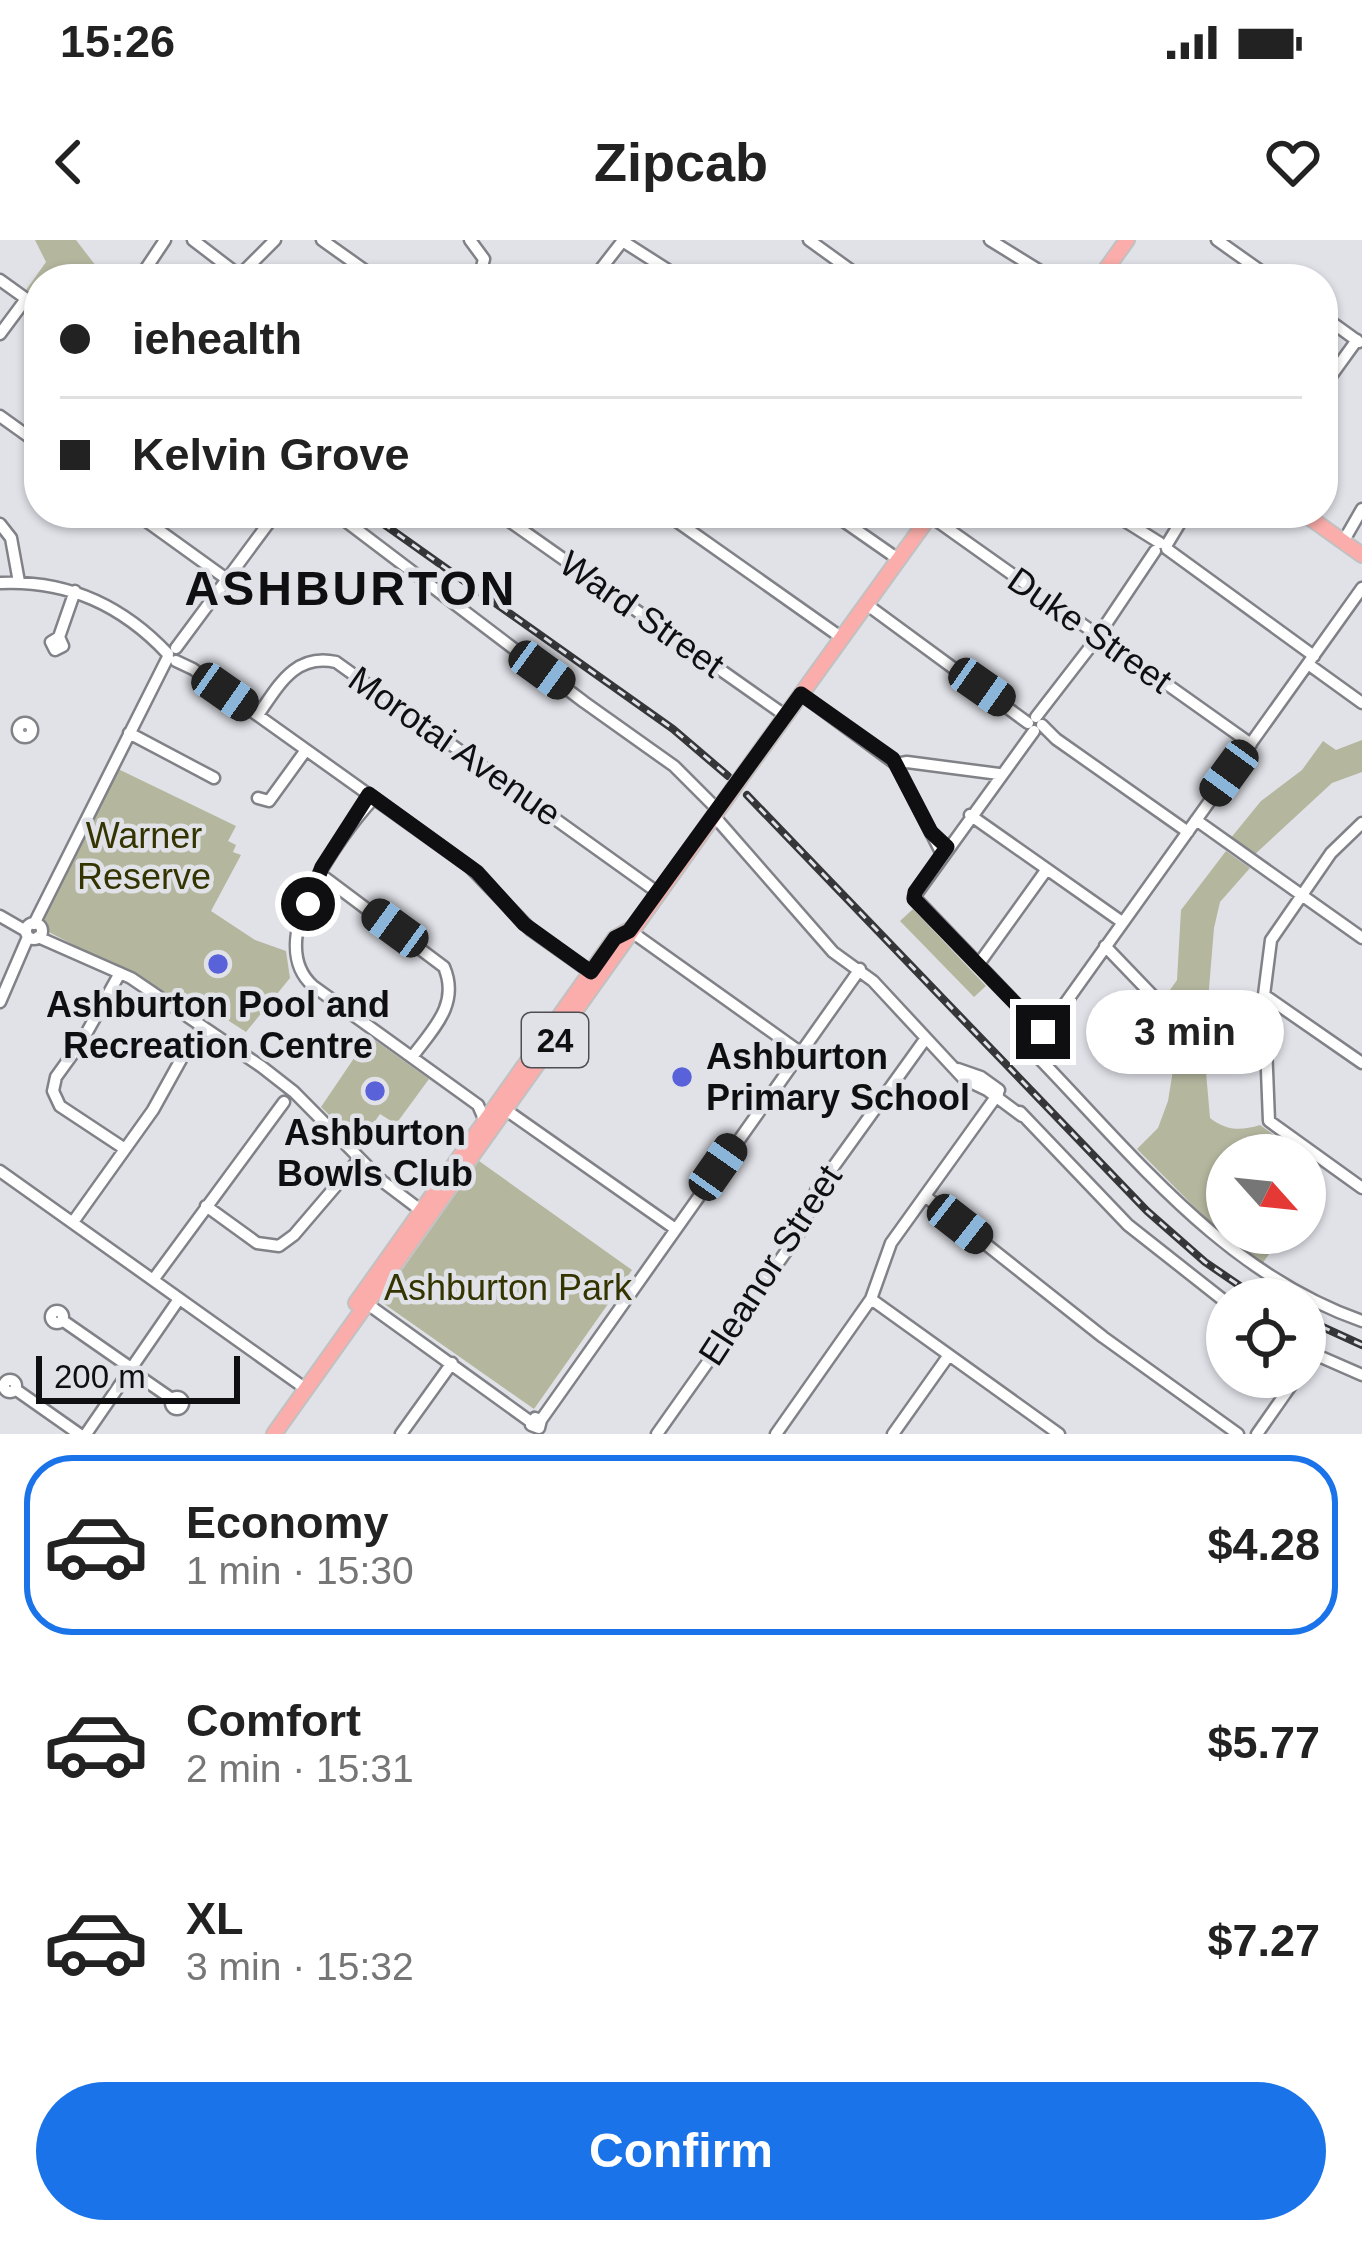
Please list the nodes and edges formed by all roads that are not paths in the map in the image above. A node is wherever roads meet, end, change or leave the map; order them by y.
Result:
1 (193, 240) edge
2 (275, 240) edge
3 (322, 240) edge
4 (808, 240) edge
5 (990, 240) edge
6 (1217, 240) edge
7 (622, 241) edge
8 (225, 264) edge
9 (254, 264) edge
10 (356, 264) edge
11 (661, 264) edge
12 (842, 264) edge
13 (1029, 264) edge
14 (1251, 264) edge
15 (24, 302) edge
16 (0, 334) edge
17 (1359, 342) edge
18 (1338, 368) edge
19 (1362, 509) edge
20 (0, 524) edge
21 (156, 528) edge
22 (265, 528) edge
23 (355, 528) edge
24 (519, 528) edge
25 (686, 528) edge
26 (853, 528) edge
27 (921, 528) edge
28 (950, 528) edge
29 (1134, 528) edge
30 (1176, 528) edge
31 (1324, 528) edge
32 (1340, 539) junction
33 (1161, 548) junction
34 (1362, 555) edge
35 (898, 560) junction
36 (228, 580) junction
37 (19, 582) junction
38 (0, 583) edge
39 (1362, 588) edge
40 (75, 591) junction
41 (866, 604) junction
42 (1098, 636) junction
43 (59, 637) dead end
44 (842, 638) junction
45 (175, 655) junction
46 (1311, 660) junction
47 (801, 694) junction
48 (1362, 703) edge
49 (257, 715) junction
50 (786, 716) junction
51 (1035, 724) junction
52 (0, 726) edge
53 (19, 729) dead end
54 (129, 733) junction
55 (1250, 744) junction
56 (307, 750) junction
57 (896, 764) junction
58 (997, 777) junction
59 (214, 778) dead end
60 (372, 796) junction
61 (265, 803) dead end
62 (715, 814) junction
63 (970, 815) junction
64 (1362, 823) edge
65 (1192, 827) junction
66 (944, 851) junction
67 (1047, 869) junction
68 (320, 874) junction
69 (657, 892) junction
70 (1301, 895) junction
71 (0, 916) edge
72 (1122, 922) junction
73 (629, 931) junction
74 (34, 932) junction
75 (1362, 938) edge
76 (1105, 946) junction
77 (978, 965) junction
78 (860, 969) junction
79 (120, 973) junction
80 (595, 975) junction
81 (1264, 995) junction
82 (0, 1002) edge
83 (1176, 1020) dead end
84 (1043, 1032) junction
85 (194, 1036) dead end
86 (926, 1038) junction
87 (800, 1052) junction
88 (412, 1057) junction
89 (1362, 1063) edge
90 (955, 1067) junction
91 (970, 1083) junction
92 (998, 1094) junction
93 (284, 1102) dead end
94 (506, 1110) junction
95 (985, 1112) junction
96 (485, 1121) junction
97 (125, 1148) junction
98 (359, 1159) junction
99 (0, 1171) edge
100 (1362, 1188) edge
101 (925, 1196) junction
102 (206, 1206) junction
103 (425, 1214) junction
104 (73, 1222) junction
105 (674, 1228) junction
106 (153, 1280) junction
107 (1206, 1286) edge
108 (179, 1299) junction
109 (871, 1299) junction
110 (363, 1301) junction
111 (62, 1320) dead end
112 (1362, 1321) edge
113 (949, 1355) junction
114 (1326, 1359) edge
115 (452, 1363) junction
116 (131, 1369) junction
117 (1362, 1375) edge
118 (302, 1386) junction
119 (15, 1389) dead end
120 (1282, 1398) edge
121 (172, 1399) dead end
122 (1042, 1422) junction
123 (538, 1426) edge
124 (83, 1434) edge
125 (263, 1434) edge
126 (274, 1434) edge
127 (401, 1434) edge
128 (657, 1434) edge
129 (776, 1434) edge
130 (893, 1434) edge
131 (1031, 1434) edge
132 (1059, 1434) edge
133 (1238, 1434) edge
134 (1257, 1434) edge

1 - 8 street
2 - 9 street
3 - 10 street
4 - 12 street
5 - 13 street
6 - 14 street
7 - 11 street
15 - 16 street
17 - 18 street
19 - 32 street
20 - 37 street
21 - 36 street
22 - 36 street
23 - 62 street
24 - 50 street, Ward Street
25 - 44 street
26 - 35 street
27 - 35 main road, 24
28 - 42 street, Duke Street
29 - 33 street
30 - 33 street
31 - 32 main road
32 - 34 main road
33 - 42 street
33 - 46 street
35 - 41 main road, 24
36 - 45 street
37 - 38 street
37 - 40 street
39 - 46 street
40 - 43 street
40 - 45 street
41 - 44 main road, 24
41 - 51 street
42 - 51 street
42 - 55 street, Duke Street
44 - 47 main road, 24
45 - 49 street
45 - 54 street
46 - 48 street
46 - 55 street
47 - 50 main road, 24
47 - 57 street
49 - 56 street
49 - 69 street, Morotai Avenue
50 - 62 main road, 24
51 - 58 street
51 - 65 street
52 - 53 street
54 - 59 street
54 - 74 street
55 - 65 street
56 - 60 street
56 - 61 street
57 - 58 street
57 - 66 street
58 - 63 street
60 - 68 street
60 - 80 street
62 - 69 main road, 24
62 - 78 street
63 - 66 street
63 - 67 street
64 - 70 street
65 - 70 street
65 - 72 street
66 - 77 street
67 - 72 street
67 - 77 street
68 - 88 street
68 - 88 street
69 - 73 main road, 24
70 - 75 street
70 - 81 street
71 - 74 street
72 - 76 street
73 - 80 main road, 24
73 - 87 street
74 - 79 street
74 - 82 street
76 - 83 street
76 - 84 street
77 - 84 street
78 - 86 street
78 - 87 street
79 - 97 street
79 - 98 street
80 - 94 main road, 24
80 - 96 main road, 24
81 - 89 street
81 - 100 street
84 - 112 street
85 - 97 street
86 - 90 street
86 - 128 street, Eleanor Street
87 - 105 street
88 - 96 street
90 - 91 street
90 - 92 street
91 - 92 street
91 - 95 street
92 - 95 street
92 - 107 street
93 - 102 street
94 - 103 main road, 24
94 - 105 street
95 - 101 street
96 - 103 main road, 24
97 - 104 street
98 - 102 street
98 - 103 street
99 - 104 street
101 - 109 street
101 - 133 street
102 - 106 street
103 - 110 main road, 24
104 - 106 street
105 - 123 street
106 - 108 street
108 - 116 street
108 - 118 street
109 - 113 street
109 - 129 street
110 - 115 street
110 - 118 main road, 24
111 - 116 street
113 - 122 street
113 - 130 street
114 - 117 street
115 - 123 street
115 - 127 street
116 - 121 street
116 - 124 street
118 - 125 main road, 24
118 - 126 main road, 24
119 - 124 street
120 - 134 street
122 - 131 street
122 - 132 street

